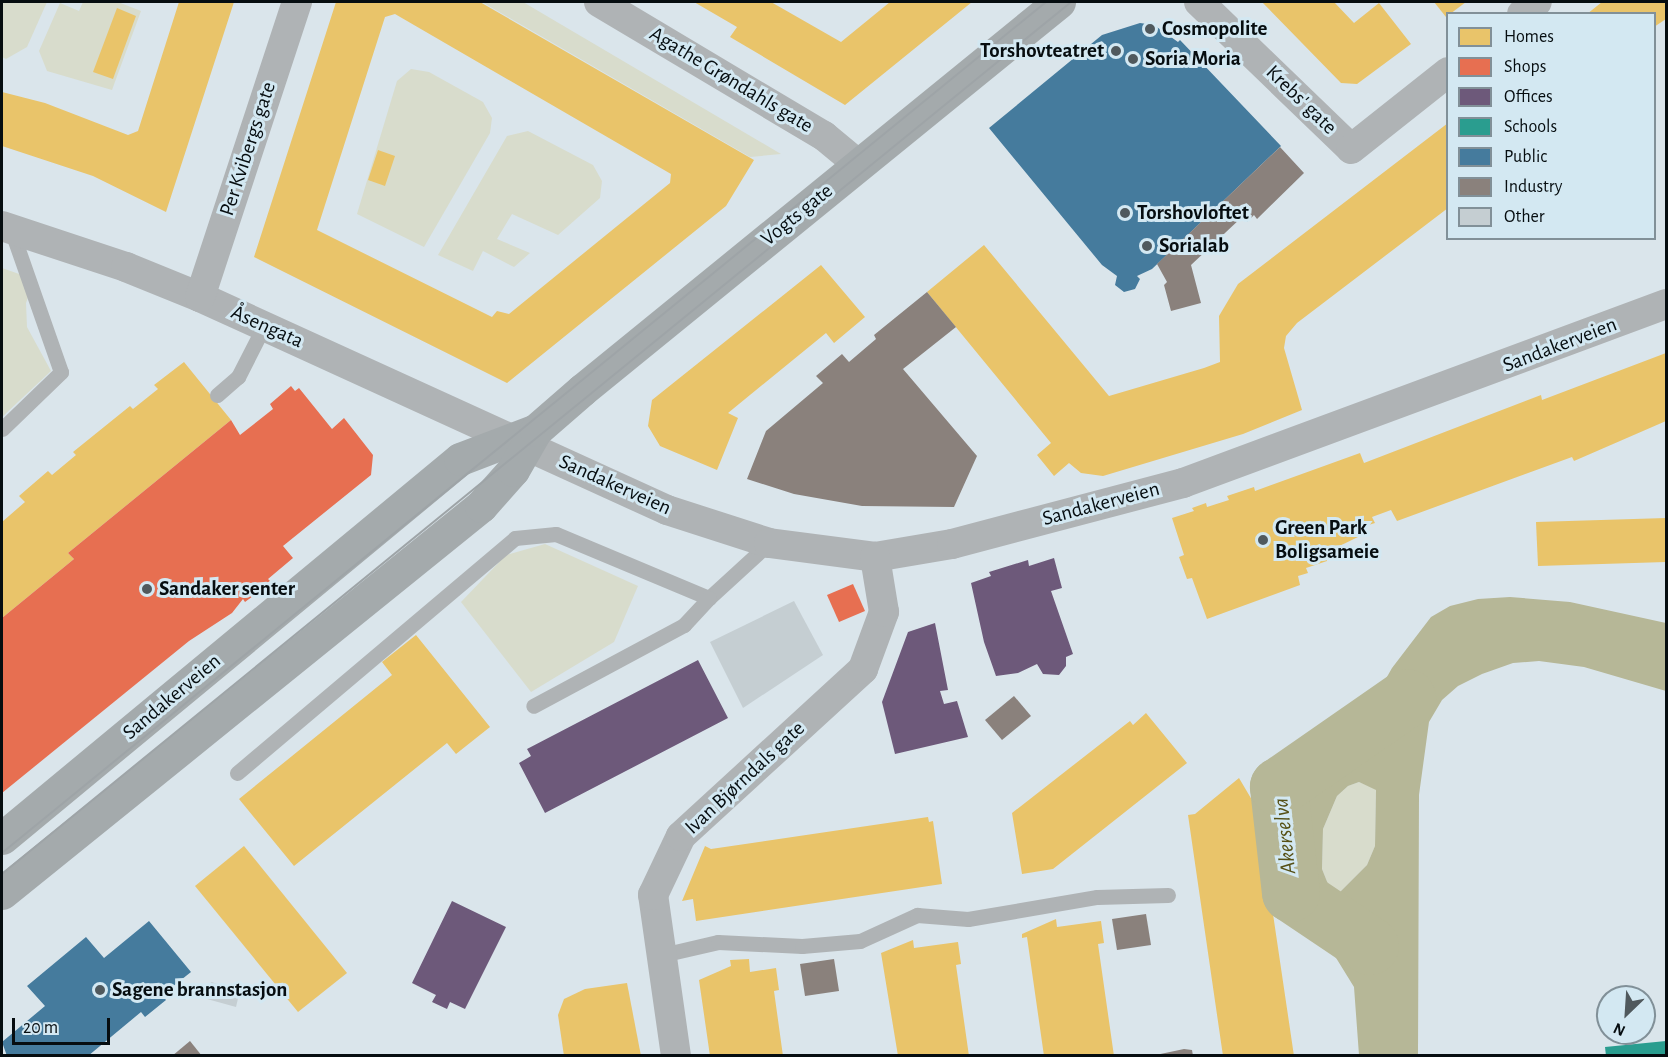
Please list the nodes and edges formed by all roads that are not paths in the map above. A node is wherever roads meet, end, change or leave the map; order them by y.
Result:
1 (297, 2) edge
2 (599, 2) edge
3 (1059, 2) edge
4 (1199, 2) edge
5 (1537, 2) edge
6 (1524, 12) edge
7 (1446, 74) edge
8 (859, 165) junction
9 (6, 228) edge
10 (200, 297) junction
11 (1666, 304) edge
12 (264, 326) junction
13 (217, 395) dead end
14 (2, 429) edge
15 (525, 438) junction
16 (769, 543) junction
17 (875, 557) junction
18 (709, 598) junction
19 (533, 706) dead end
20 (237, 773) dead end
21 (2, 838) edge
22 (2, 893) edge
23 (1168, 895) dead end
24 (662, 955) junction
25 (676, 1056) edge

1 - 10 street, Per Kvibergs gate
2 - 8 street, Agathe Grøndahls gate
3 - 8 main road, Vogts gate
4 - 7 street, Krebs' gate
5 - 6 street
8 - 15 main road, Vogts gate
9 - 10 street, Åsengata
9 - 14 lane
10 - 12 street, Åsengata
11 - 17 street, Sandakerveien
12 - 13 lane
12 - 15 street, Åsengata
15 - 16 street, Sandakerveien
15 - 21 main road, Sandakerveien
15 - 22 main road
16 - 17 street, Sandakerveien
16 - 18 lane
17 - 24 street, Ivan Bjørndals gate
18 - 19 lane
18 - 20 lane
23 - 24 lane
24 - 25 street, Ivan Bjørndals gate

